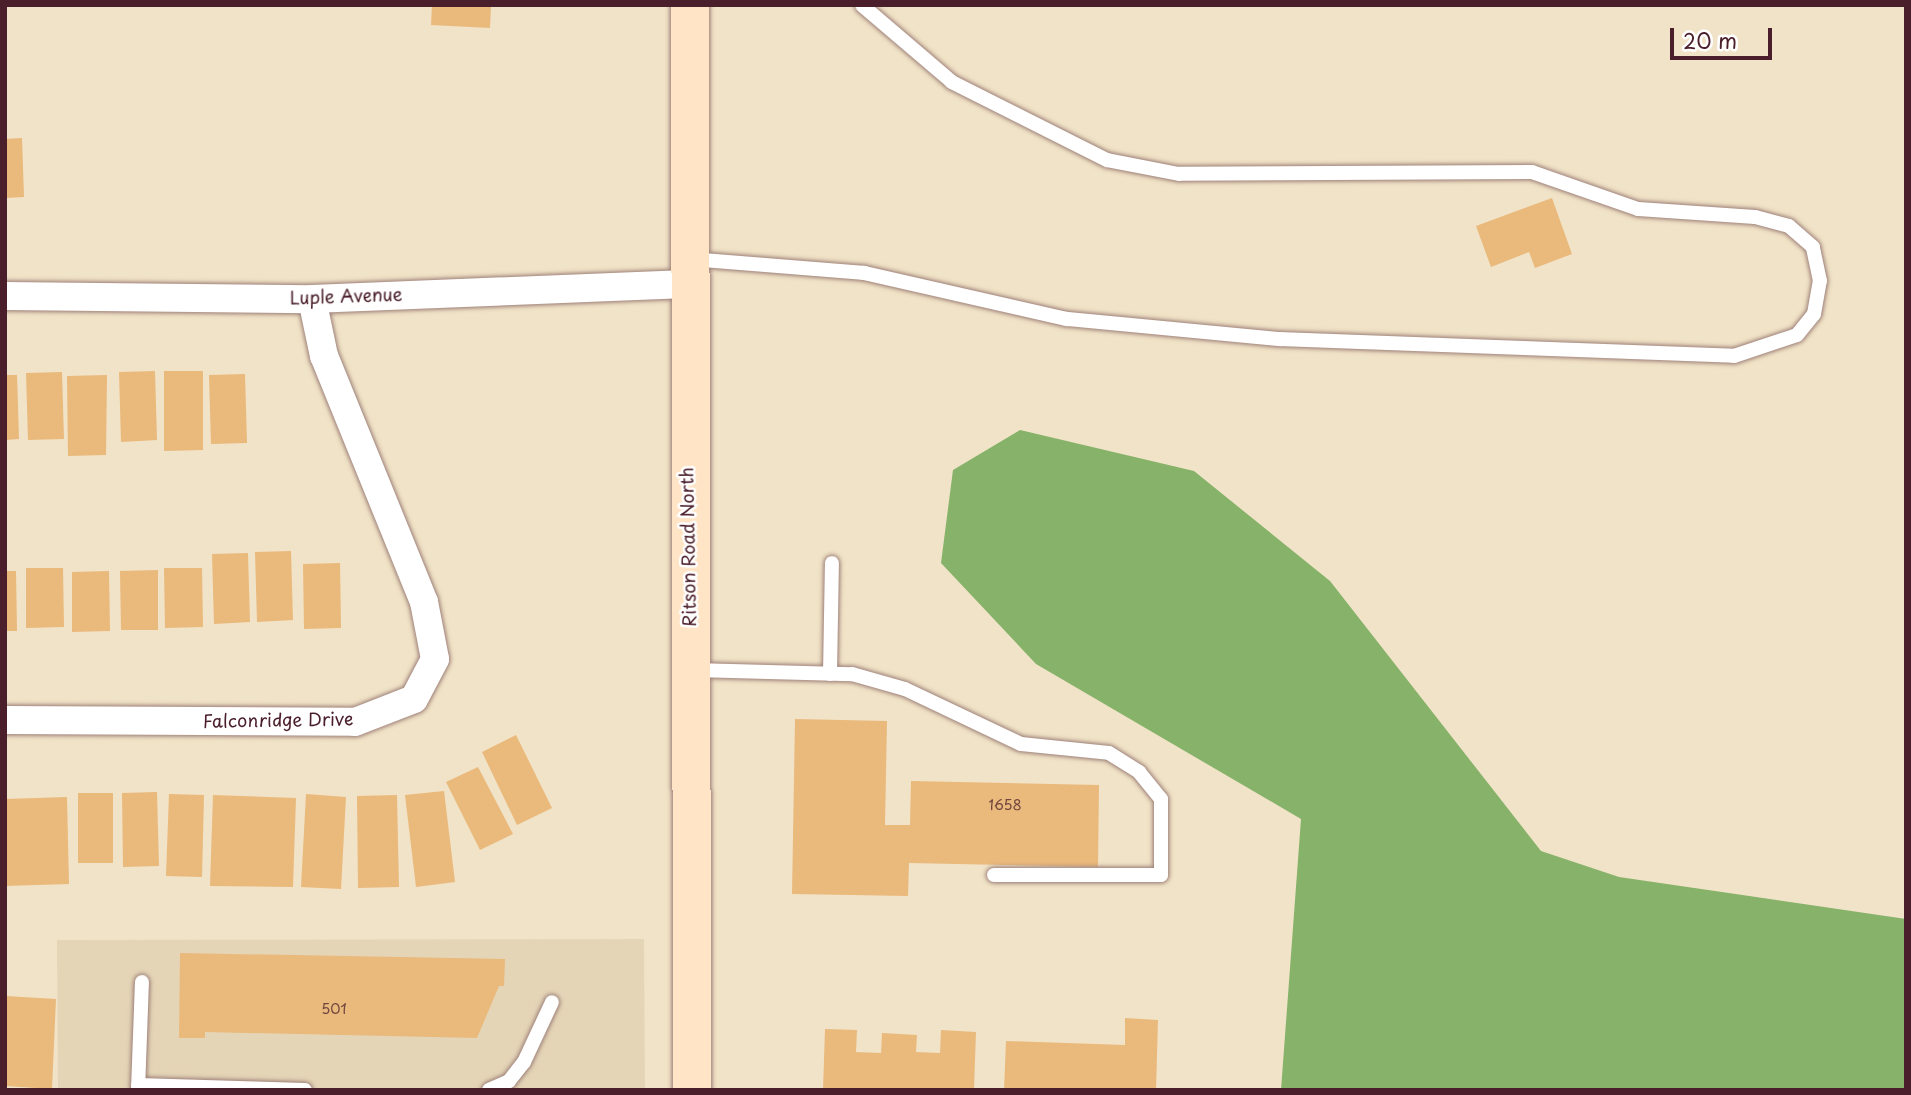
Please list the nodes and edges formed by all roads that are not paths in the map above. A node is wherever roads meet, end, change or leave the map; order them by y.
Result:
1 (690, 5) edge
2 (862, 5) edge
3 (688, 271) junction
4 (5, 296) edge
5 (312, 299) junction
6 (832, 564) dead end
7 (689, 669) junction
8 (830, 674) junction
9 (5, 720) edge
10 (994, 875) dead end
11 (142, 982) dead end
12 (552, 1002) dead end
13 (138, 1087) edge
14 (305, 1090) edge
15 (489, 1090) edge
16 (692, 1090) edge

1 - 3 main road, Ritson Road North
2 - 3 lane
3 - 5 street, Luple Avenue
3 - 7 main road, Ritson Road North
4 - 5 street, Luple Avenue
5 - 9 street, Falconridge Drive
6 - 8 lane
7 - 8 lane
7 - 16 main road, Ritson Road North
8 - 10 lane
11 - 13 lane
12 - 15 lane
13 - 14 lane

